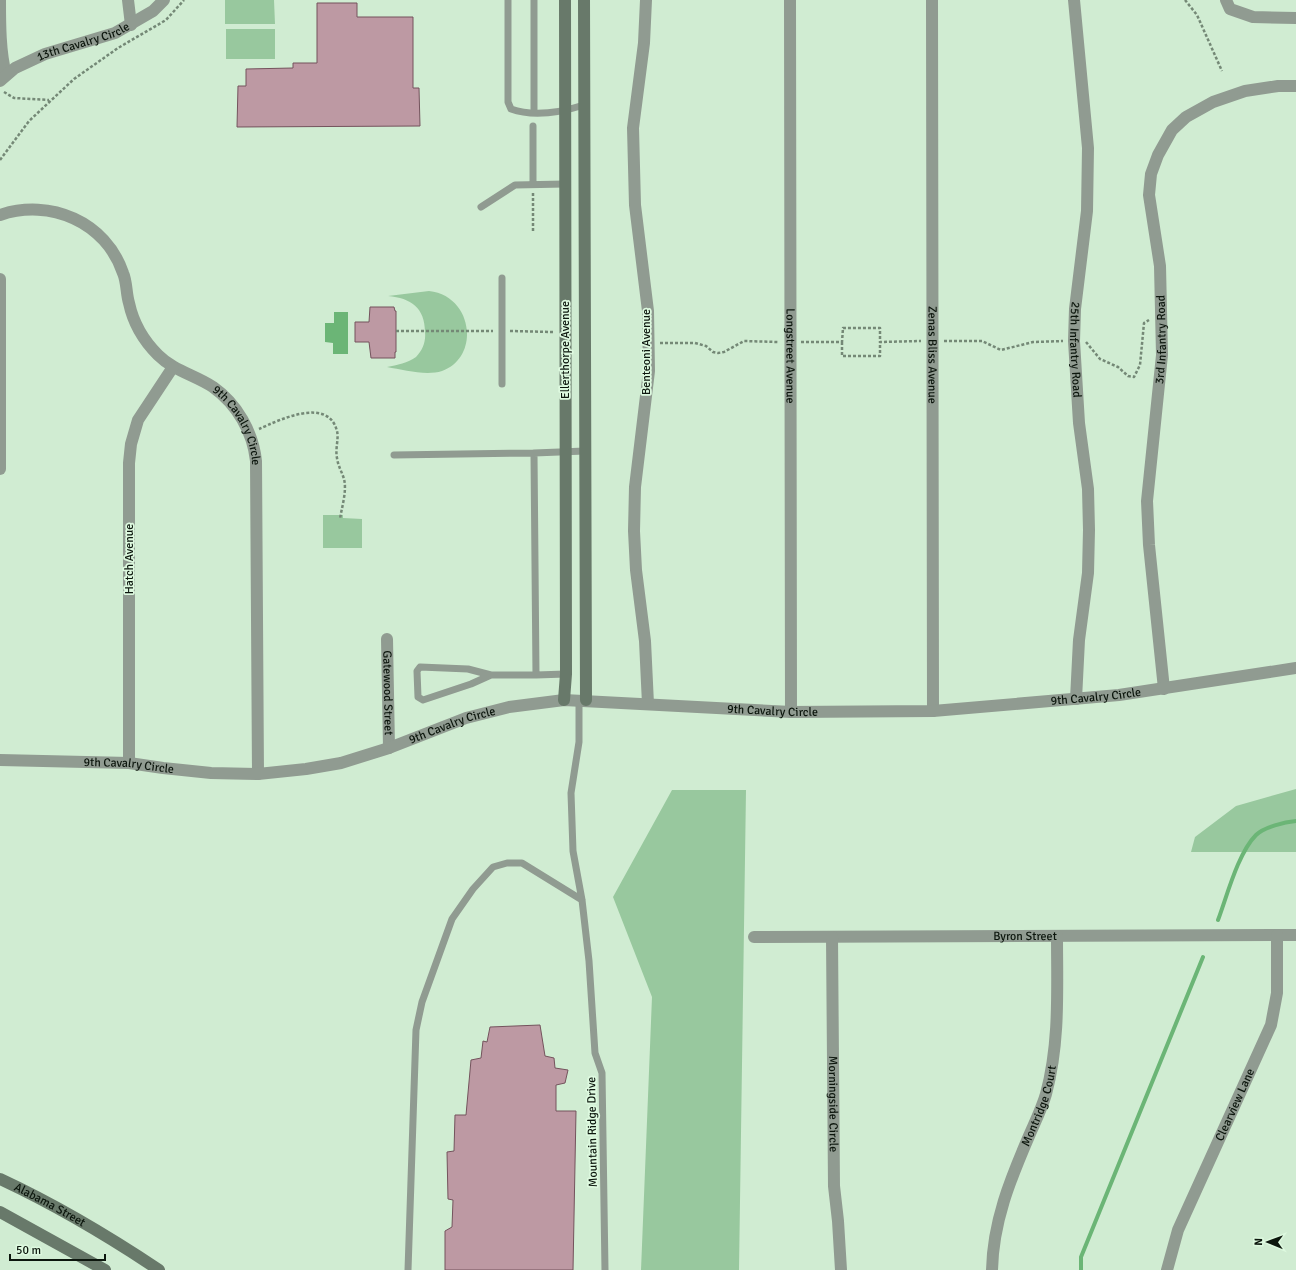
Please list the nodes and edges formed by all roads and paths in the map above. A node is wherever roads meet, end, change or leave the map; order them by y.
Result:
1 (0, 0) edge
2 (128, 0) edge
3 (164, 0) edge
4 (184, 0) edge
5 (508, 0) edge
6 (534, 0) edge
7 (565, 0) edge
8 (584, 0) edge
9 (646, 0) edge
10 (790, 0) edge
11 (932, 0) edge
12 (1074, 0) edge
13 (1185, 0) edge
14 (1226, 0) edge
15 (1296, 18) edge
16 (131, 25) junction
17 (1222, 71) dead end
18 (2, 81) edge
19 (1296, 86) edge
20 (49, 100) junction
21 (584, 105) junction
22 (534, 112) junction
23 (565, 112) junction
24 (533, 126) dead end
25 (0, 160) edge
26 (533, 184) junction
27 (565, 184) junction
28 (481, 207) dead end
29 (0, 214) edge
30 (533, 231) dead end
31 (502, 278) dead end
32 (0, 279) edge
33 (502, 331) junction
34 (396, 332) dead end
35 (553, 332) dead end
36 (842, 342) dead end
37 (880, 342) dead end
38 (173, 367) junction
39 (502, 384) dead end
40 (258, 430) dead end
41 (566, 452) junction
42 (585, 452) junction
43 (534, 454) junction
44 (394, 455) dead end
45 (0, 469) edge
46 (340, 519) dead end
47 (387, 639) dead end
48 (1296, 668) edge
49 (566, 674) junction
50 (492, 675) junction
51 (536, 675) junction
52 (1164, 689) junction
53 (1076, 699) junction
54 (564, 700) junction
55 (583, 700) junction
56 (648, 704) junction
57 (933, 710) junction
58 (791, 712) junction
59 (389, 748) junction
60 (0, 760) edge
61 (128, 763) junction
62 (258, 774) junction
63 (582, 900) junction
64 (1277, 935) junction
65 (1296, 935) edge
66 (1057, 936) junction
67 (754, 937) dead end
68 (832, 937) junction
69 (0, 1179) edge
70 (0, 1212) edge
71 (105, 1270) edge
72 (159, 1270) edge
73 (408, 1270) edge
74 (605, 1270) edge
75 (841, 1270) edge
76 (992, 1270) edge
77 (1167, 1270) edge

1 - 18 street
2 - 16 street
3 - 16 street, 13th Cavalry Circle
4 - 20 path
5 - 22 lane
6 - 22 lane
7 - 23 street, Ellerthorpe Avenue
8 - 21 street, Ellerthorpe Avenue
9 - 56 street, Benteoni Avenue
10 - 58 street, Longstreet Avenue
11 - 57 street, Zenas Bliss Avenue
12 - 53 street, 25th Infantry Road
13 - 17 path
14 - 15 street
16 - 18 street, 13th Cavalry Circle
18 - 20 path
19 - 52 street, 3rd Infantry Road
20 - 25 path
21 - 23 lane
21 - 42 street, Ellerthorpe Avenue
22 - 23 lane
23 - 27 street, Ellerthorpe Avenue
24 - 26 lane
26 - 27 lane
26 - 28 lane
26 - 30 path
27 - 41 street, Ellerthorpe Avenue
29 - 38 street, 9th Cavalry Circle
31 - 33 lane
32 - 45 street
33 - 34 path
33 - 35 path
33 - 39 lane
36 - 37 path
38 - 61 street, Hatch Avenue
38 - 62 street, 9th Cavalry Circle
40 - 46 path
41 - 42 lane
41 - 43 lane
41 - 49 street, Ellerthorpe Avenue
42 - 55 street, Ellerthorpe Avenue
43 - 44 lane
43 - 51 lane
47 - 59 street, Gatewood Street
48 - 52 street, 9th Cavalry Circle
49 - 51 lane
49 - 54 street, Ellerthorpe Avenue
50 - 50 lane
50 - 51 lane
52 - 53 street, 9th Cavalry Circle
53 - 57 street, 9th Cavalry Circle
54 - 55 street, 9th Cavalry Circle
54 - 59 street, 9th Cavalry Circle
55 - 56 street, 9th Cavalry Circle
55 - 63 lane, Mountain Ridge Drive
56 - 58 street, 9th Cavalry Circle
57 - 58 street, 9th Cavalry Circle
59 - 62 street, 9th Cavalry Circle
60 - 61 street, 9th Cavalry Circle
61 - 62 street, 9th Cavalry Circle
63 - 73 lane
63 - 74 lane, Mountain Ridge Drive
64 - 65 street, Byron Street
64 - 66 street, Byron Street
64 - 77 street, Clearview Lane
66 - 68 street, Byron Street
66 - 76 street, Montridge Court
67 - 68 street, Byron Street
68 - 75 street, Morningside Circle
69 - 72 street, Alabama Street
70 - 71 street

